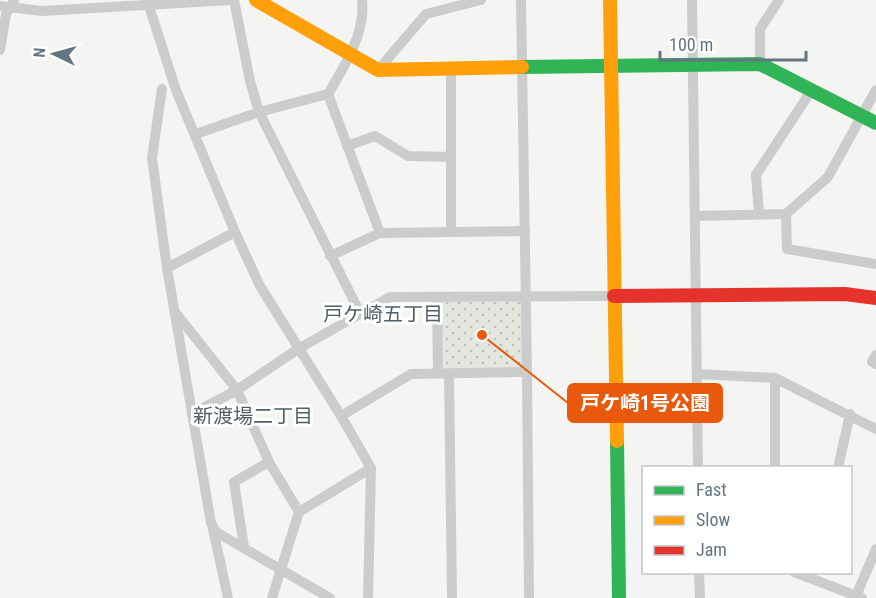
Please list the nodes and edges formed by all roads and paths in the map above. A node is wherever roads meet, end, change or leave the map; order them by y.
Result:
1 (233, 0) edge
2 (256, 0) edge
3 (362, 0) edge
4 (481, 0) edge
5 (521, 0) edge
6 (610, 0) edge
7 (692, 0) edge
8 (779, 0) edge
9 (201, 1) edge
10 (147, 3) edge
11 (8, 4) edge
12 (0, 50) edge
13 (351, 56) junction
14 (760, 64) junction
15 (692, 65) junction
16 (521, 67) junction
17 (611, 67) junction
18 (451, 69) junction
19 (378, 70) junction
20 (162, 88) dead end
21 (876, 90) edge
22 (811, 91) junction
23 (328, 94) junction
24 (259, 112) junction
25 (861, 116) junction
26 (876, 123) edge
27 (196, 134) junction
28 (347, 146) junction
29 (451, 157) junction
30 (759, 214) junction
31 (786, 214) junction
32 (696, 216) junction
33 (451, 231) junction
34 (525, 231) junction
35 (235, 232) junction
36 (380, 233) junction
37 (330, 256) junction
38 (876, 264) edge
39 (166, 268) junction
40 (697, 295) junction
41 (526, 296) junction
42 (614, 296) junction
43 (436, 297) junction
44 (876, 298) edge
45 (174, 310) junction
46 (360, 313) junction
47 (298, 349) junction
48 (876, 355) edge
49 (876, 364) edge
50 (527, 372) junction
51 (444, 374) junction
52 (698, 374) junction
53 (775, 378) junction
54 (237, 390) junction
55 (192, 414) junction
56 (850, 414) junction
57 (341, 416) junction
58 (876, 429) edge
59 (269, 462) junction
60 (698, 466) edge
61 (775, 466) edge
62 (838, 466) edge
63 (371, 468) junction
64 (298, 512) junction
65 (213, 529) junction
66 (244, 548) junction
67 (876, 549) edge
68 (281, 568) junction
69 (699, 574) edge
70 (813, 576) edge
71 (859, 597) edge
72 (228, 598) edge
73 (272, 598) edge
74 (330, 598) edge
75 (368, 598) edge
76 (452, 598) edge
77 (529, 598) edge
78 (619, 598) edge
79 (700, 598) edge

1 - 9 street
1 - 24 street
2 - 13 street
3 - 13 street
4 - 19 street
5 - 16 street
6 - 17 street
7 - 15 street
8 - 14 street
9 - 10 street
10 - 11 street
10 - 27 street
11 - 12 street
13 - 19 street
13 - 23 street
14 - 15 street
14 - 22 street
15 - 17 street
15 - 32 street
16 - 17 street
16 - 18 street
16 - 34 street
17 - 42 street
18 - 19 street
18 - 29 street
20 - 39 street
21 - 25 street
22 - 25 street
22 - 30 street
23 - 24 street
23 - 28 street
24 - 27 street
24 - 37 street
25 - 26 street
25 - 31 street
27 - 35 street
28 - 29 street
28 - 36 street
29 - 33 street
30 - 31 street
30 - 32 street
31 - 38 street
32 - 40 street
33 - 34 street
33 - 36 street
34 - 41 street
35 - 39 street
35 - 47 street
36 - 37 street
37 - 46 street
39 - 45 street
40 - 42 street
40 - 44 street
40 - 52 street
41 - 42 street
41 - 43 street
41 - 50 street
42 - 78 street
43 - 46 street
43 - 51 street
45 - 54 street
45 - 55 street
46 - 47 street
47 - 54 street
47 - 57 street
48 - 49 street
50 - 51 street
50 - 77 street
51 - 57 street
51 - 76 street
52 - 53 street
52 - 60 street
53 - 56 street
53 - 61 street
54 - 55 street
54 - 59 street
55 - 65 street
56 - 58 street
56 - 62 street
57 - 63 street
59 - 64 street
59 - 66 street
63 - 64 street
63 - 75 street
64 - 68 street
65 - 66 street
65 - 72 street
66 - 68 street
67 - 71 street
68 - 73 street
68 - 74 street
69 - 79 street
70 - 71 street

